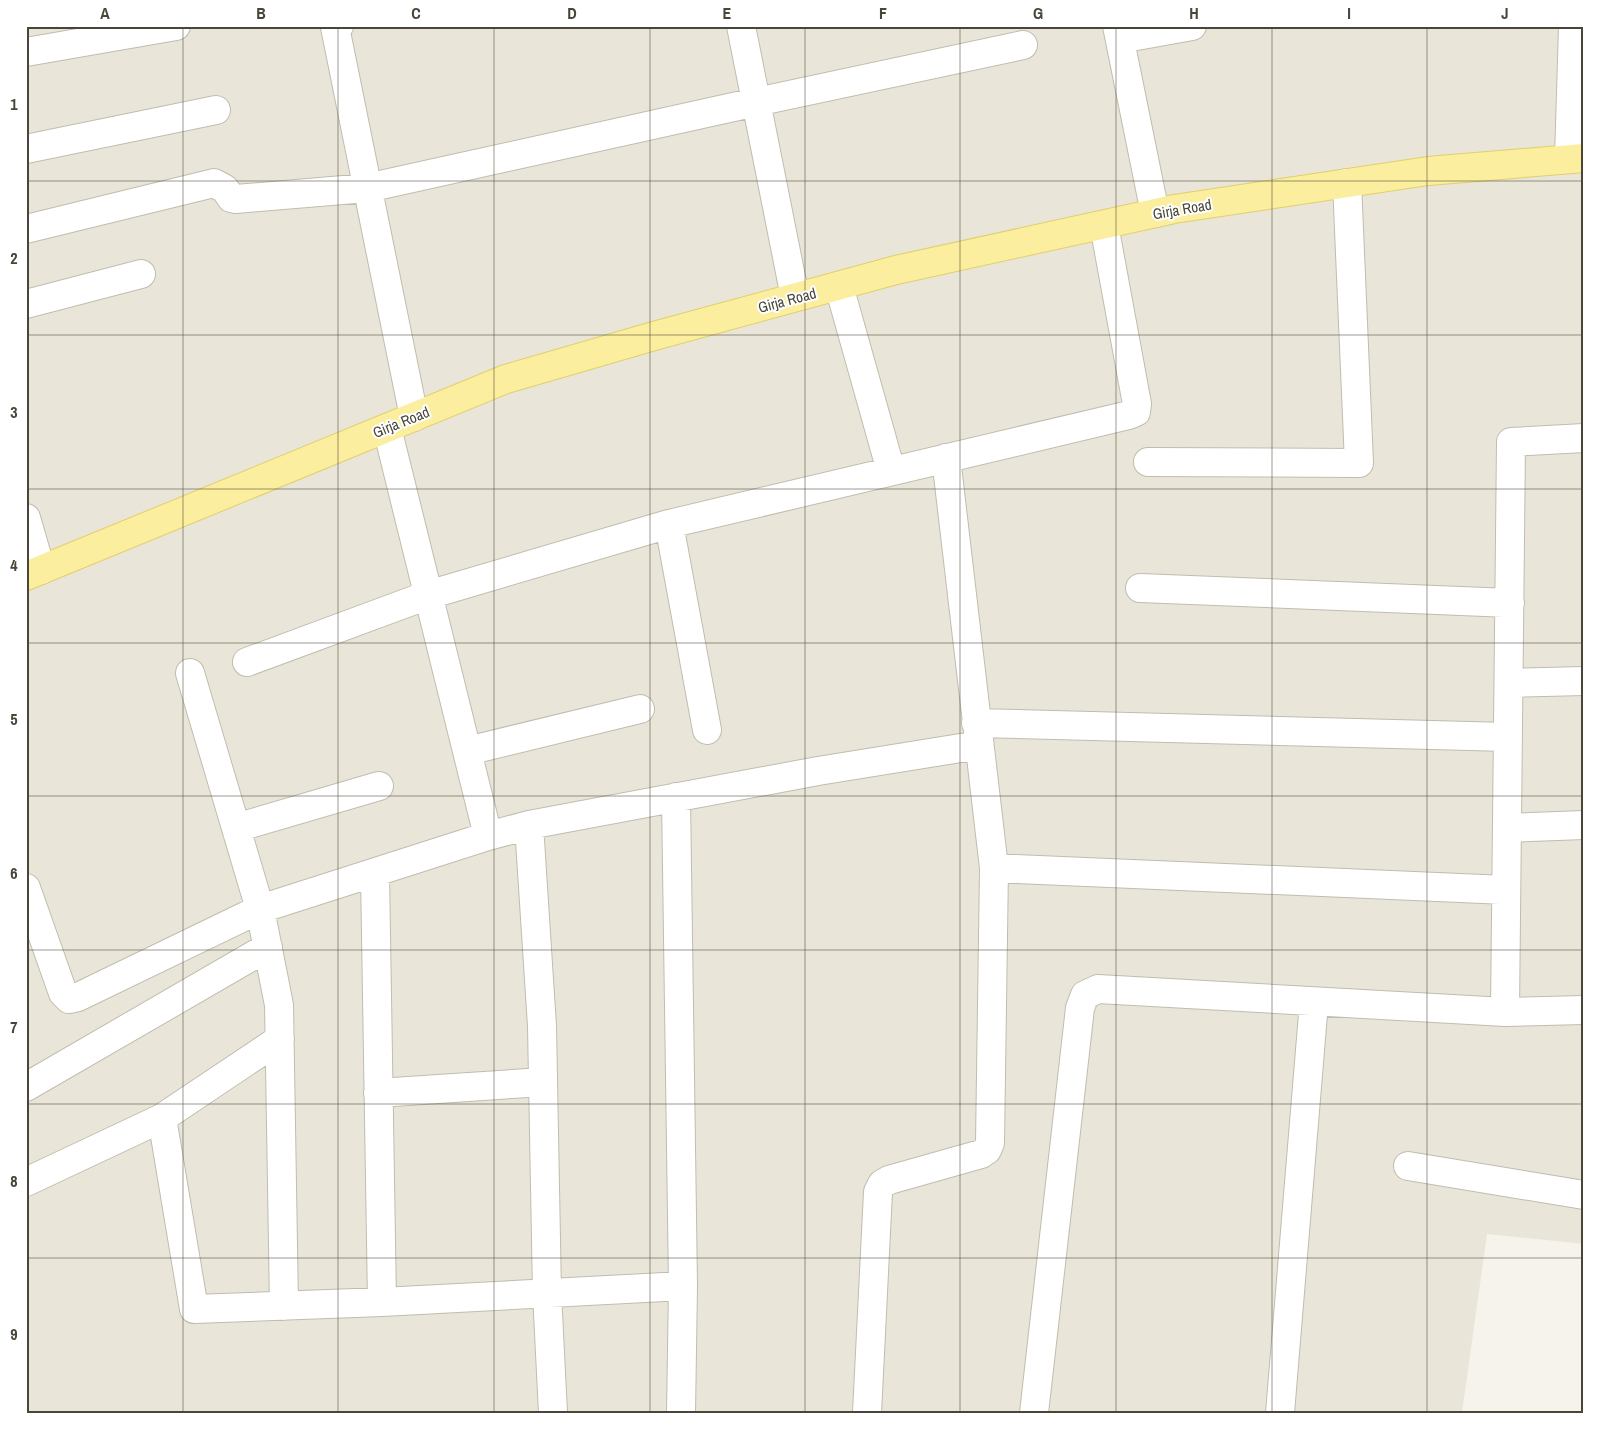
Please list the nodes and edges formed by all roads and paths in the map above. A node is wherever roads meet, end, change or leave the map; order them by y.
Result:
1 (176, 26) edge
2 (339, 26) edge
3 (741, 26) edge
4 (1192, 26) edge
5 (1574, 26) edge
6 (1119, 33) edge
7 (1023, 45) dead end
8 (26, 52) edge
9 (756, 102) junction
10 (216, 110) dead end
11 (26, 149) edge
12 (1577, 159) edge
13 (1347, 183) junction
14 (368, 188) junction
15 (1155, 213) junction
16 (1104, 225) junction
17 (26, 229) edge
18 (141, 274) dead end
19 (839, 286) junction
20 (795, 297) junction
21 (26, 304) edge
22 (414, 417) junction
23 (387, 428) junction
24 (1584, 438) edge
25 (946, 458) junction
26 (1148, 462) dead end
27 (891, 471) junction
28 (26, 518) edge
29 (669, 524) junction
30 (34, 573) edge
31 (1140, 588) dead end
32 (428, 595) junction
33 (1510, 603) junction
34 (247, 662) dead end
35 (190, 672) dead end
36 (1584, 681) edge
37 (1509, 684) junction
38 (640, 709) dead end
39 (707, 730) dead end
40 (978, 734) junction
41 (1508, 737) junction
42 (466, 751) junction
43 (379, 786) dead end
44 (676, 798) junction
45 (529, 825) junction
46 (1584, 825) edge
47 (236, 828) junction
48 (1507, 828) junction
49 (488, 836) junction
50 (994, 868) junction
51 (375, 872) junction
52 (1506, 890) junction
53 (28, 898) edge
54 (260, 909) junction
55 (268, 947) junction
56 (1314, 1002) junction
57 (1584, 1010) edge
58 (1505, 1012) junction
59 (280, 1040) junction
60 (543, 1082) junction
61 (26, 1087) edge
62 (378, 1093) junction
63 (162, 1118) junction
64 (1408, 1166) dead end
65 (26, 1182) edge
66 (1584, 1195) edge
67 (683, 1286) junction
68 (548, 1293) junction
69 (382, 1302) junction
70 (284, 1306) junction
71 (553, 1413) edge
72 (681, 1413) edge
73 (867, 1413) edge
74 (1034, 1413) edge
75 (1280, 1413) edge

1 - 8 street
2 - 14 street
3 - 9 street
4 - 6 street
5 - 12 street
6 - 15 street
7 - 9 street
9 - 14 street
9 - 20 street
10 - 11 street
12 - 13 main road, Girja Road
13 - 15 main road, Girja Road
13 - 26 street
14 - 17 street
14 - 22 street
15 - 16 main road, Girja Road
16 - 19 main road, Girja Road
16 - 25 street
18 - 21 street
19 - 20 main road, Girja Road
19 - 27 street
20 - 22 main road, Girja Road
22 - 23 main road, Girja Road
23 - 30 main road, Girja Road
23 - 32 street
24 - 33 street
25 - 27 street
25 - 40 street
27 - 29 street
28 - 30 street
29 - 32 street
29 - 39 street
31 - 33 street
32 - 34 street
32 - 42 street
33 - 37 street
35 - 47 street
36 - 37 street
37 - 41 street
38 - 42 street
40 - 41 street
40 - 44 street
40 - 50 street
41 - 48 street
42 - 49 street
43 - 47 street
44 - 45 street
44 - 67 street
45 - 49 street
45 - 60 street
46 - 48 street
47 - 54 street
48 - 52 street
49 - 51 street
50 - 52 street
50 - 73 street
51 - 54 street
51 - 62 street
52 - 58 street
53 - 54 street
54 - 55 street
55 - 59 street
55 - 61 street
56 - 58 street
56 - 74 street
56 - 75 street
57 - 58 street
59 - 63 street
59 - 70 street
60 - 62 street
60 - 68 street
62 - 69 street
63 - 65 street
63 - 70 street
64 - 66 street
67 - 68 street
67 - 72 street
68 - 69 street
68 - 71 street
69 - 70 street

